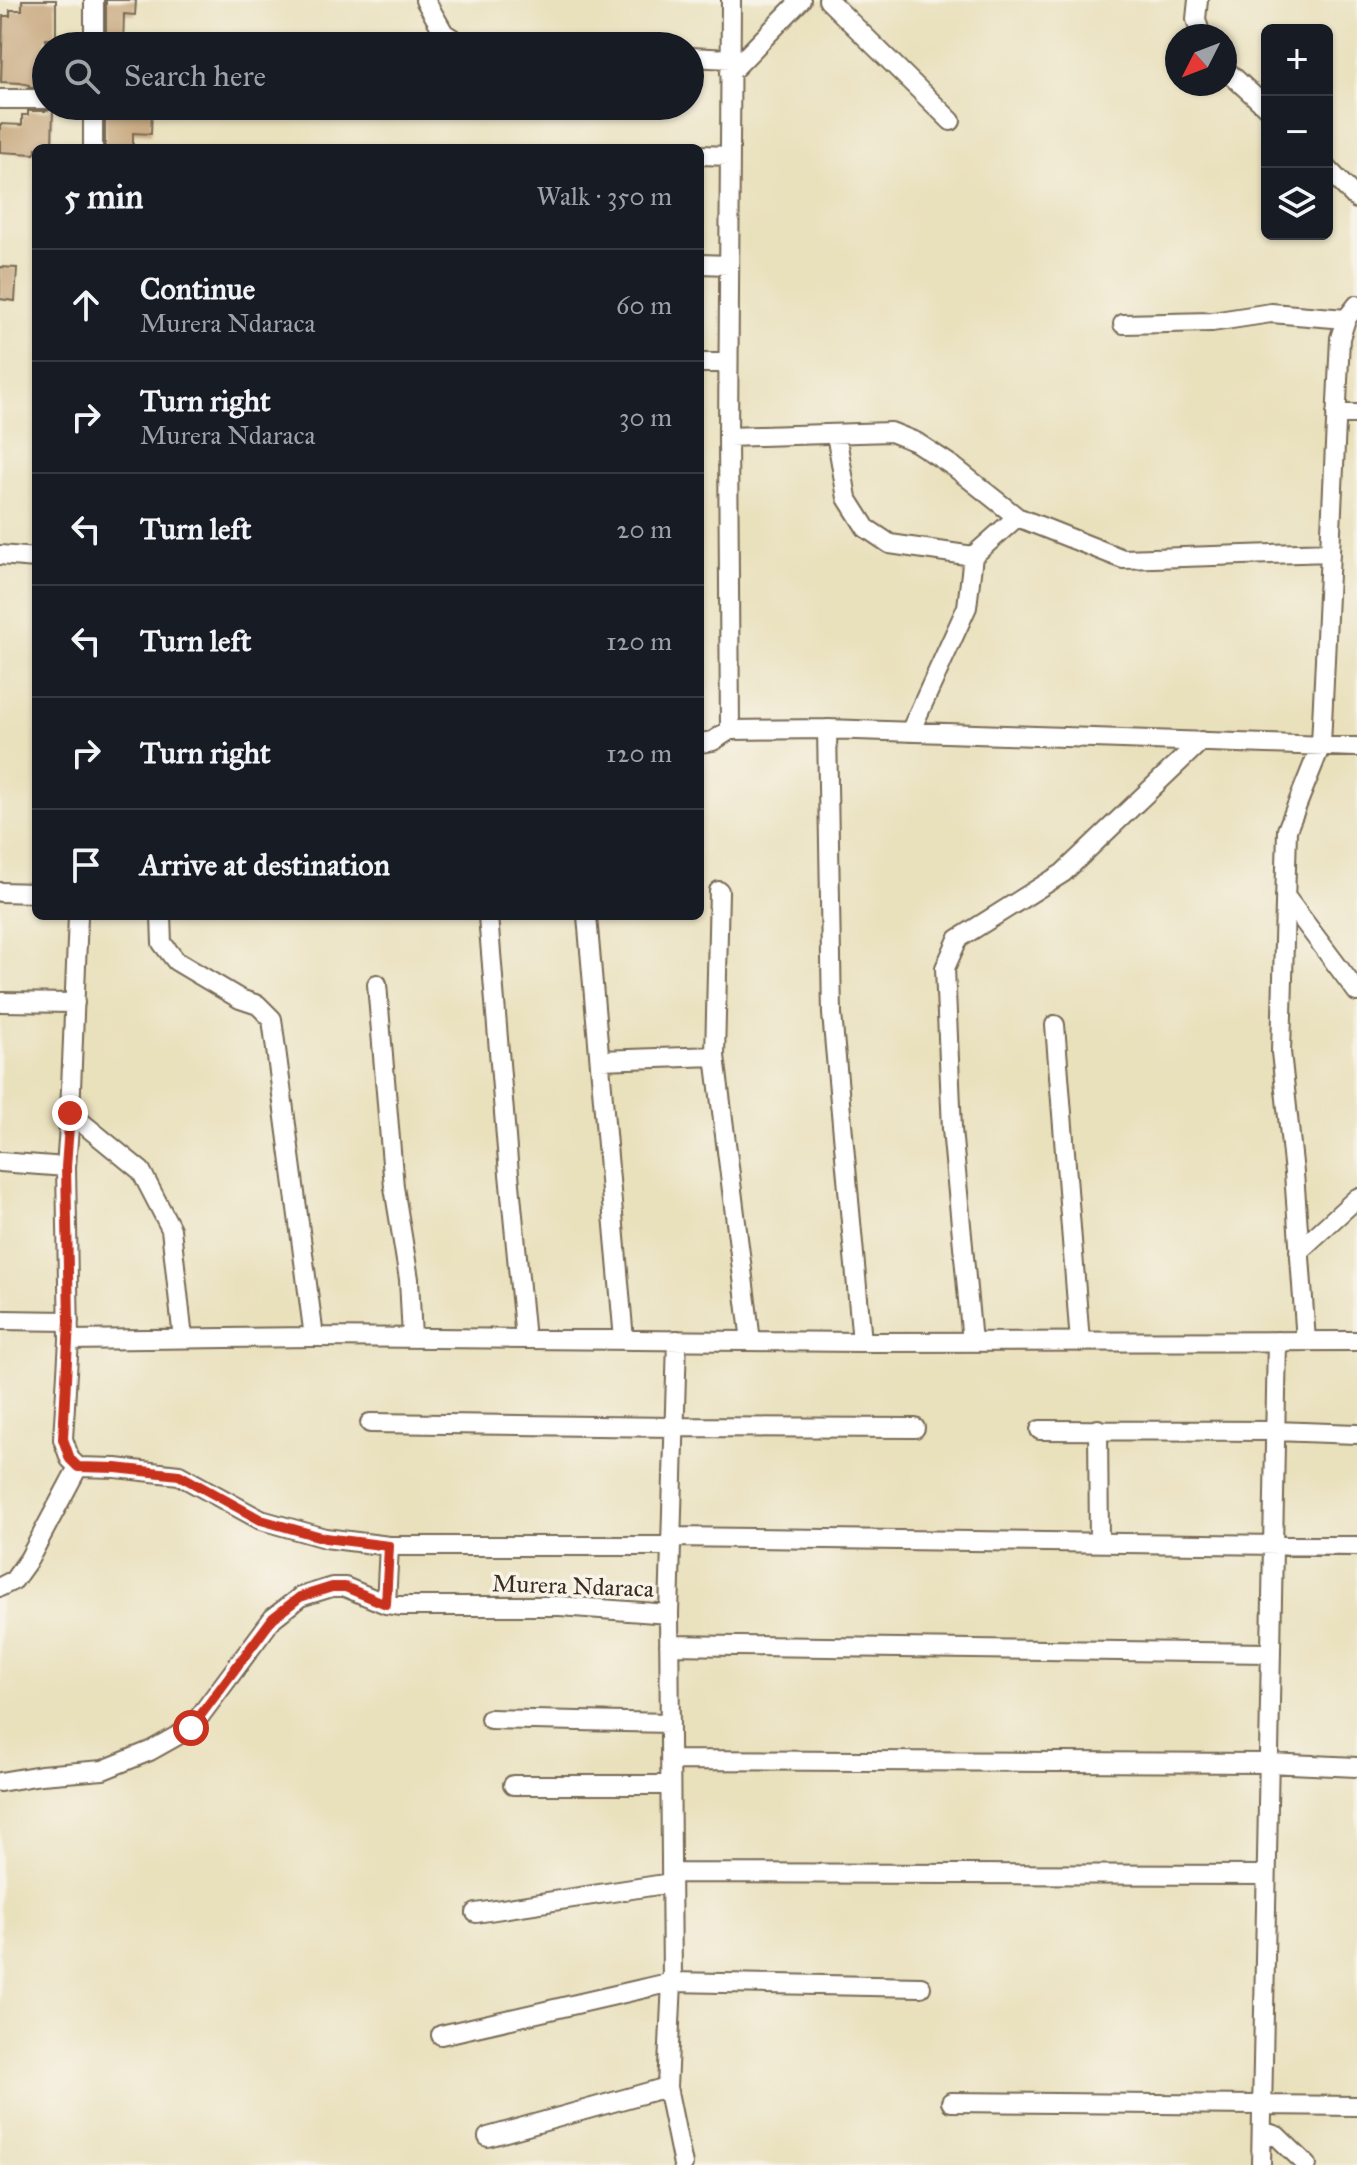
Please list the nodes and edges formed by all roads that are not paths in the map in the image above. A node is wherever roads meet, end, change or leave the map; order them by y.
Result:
1 (94, 0) edge
2 (425, 0) edge
3 (731, 0) edge
4 (801, 0) edge
5 (828, 0) edge
6 (1198, 0) edge
7 (1197, 24) edge
8 (94, 32) edge
9 (443, 32) edge
10 (704, 60) edge
11 (730, 66) junction
12 (1237, 80) edge
13 (0, 99) edge
14 (32, 99) edge
15 (1261, 102) edge
16 (93, 120) edge
17 (951, 121) dead end
18 (93, 144) edge
19 (704, 155) edge
20 (730, 156) junction
21 (1333, 174) edge
22 (1357, 199) edge
23 (704, 264) edge
24 (729, 265) junction
25 (1351, 312) edge
26 (1123, 324) dead end
27 (704, 363) edge
28 (728, 363) junction
29 (1336, 414) junction
30 (1357, 414) edge
31 (836, 434) junction
32 (728, 437) junction
33 (1017, 517) junction
34 (1330, 552) junction
35 (0, 555) edge
36 (973, 556) junction
37 (32, 558) edge
38 (827, 729) junction
39 (730, 730) junction
40 (910, 732) junction
41 (1201, 741) junction
42 (704, 742) edge
43 (1321, 745) junction
44 (1357, 747) edge
45 (719, 891) dead end
46 (0, 892) edge
47 (32, 893) edge
48 (1285, 896) junction
49 (78, 920) edge
50 (161, 920) edge
51 (488, 920) edge
52 (587, 920) edge
53 (377, 984) dead end
54 (1357, 992) edge
55 (0, 1002) edge
56 (75, 1003) junction
57 (1055, 1025) dead end
58 (715, 1056) junction
59 (600, 1060) junction
60 (70, 1113) junction
61 (0, 1162) edge
62 (66, 1167) junction
63 (1357, 1198) edge
64 (1299, 1251) junction
65 (0, 1320) edge
66 (69, 1321) junction
67 (314, 1337) junction
68 (412, 1338) junction
69 (183, 1339) junction
70 (525, 1339) junction
71 (69, 1340) junction
72 (624, 1340) junction
73 (677, 1340) junction
74 (751, 1341) junction
75 (1277, 1341) junction
76 (1306, 1341) junction
77 (1357, 1341) edge
78 (862, 1342) junction
79 (972, 1342) junction
80 (1080, 1342) junction
81 (370, 1423) dead end
82 (674, 1427) junction
83 (915, 1428) dead end
84 (1098, 1429) junction
85 (1040, 1430) dead end
86 (1275, 1431) junction
87 (1357, 1434) edge
88 (78, 1467) junction
89 (671, 1542) junction
90 (1099, 1542) junction
91 (1273, 1544) junction
92 (389, 1546) junction
93 (1357, 1546) edge
94 (0, 1587) edge
95 (386, 1604) junction
96 (669, 1614) junction
97 (669, 1645) junction
98 (1270, 1653) junction
99 (490, 1719) dead end
100 (670, 1723) junction
101 (670, 1760) junction
102 (1268, 1763) junction
103 (1357, 1767) edge
104 (0, 1782) edge
105 (513, 1785) dead end
106 (670, 1785) junction
107 (1266, 1875) junction
108 (671, 1878) junction
109 (476, 1913) dead end
110 (672, 1982) junction
111 (921, 1987) dead end
112 (441, 2035) dead end
113 (667, 2087) junction
114 (951, 2102) dead end
115 (1262, 2106) junction
116 (1357, 2106) edge
117 (1262, 2131) junction
118 (488, 2137) dead end
119 (683, 2165) edge
120 (1261, 2165) edge
121 (1307, 2165) edge

1 - 8 street
2 - 9 street
3 - 11 street
4 - 11 street
5 - 17 street
6 - 7 street
10 - 11 street
11 - 20 street
12 - 15 street
13 - 14 street
16 - 18 street
19 - 20 street
20 - 24 street
21 - 22 street
23 - 24 street
24 - 28 street
25 - 26 street
25 - 29 street
27 - 28 street
28 - 32 street
29 - 30 street
29 - 34 street
31 - 32 street
31 - 33 street
31 - 36 street
32 - 39 street
33 - 34 street
33 - 36 street
34 - 43 street
35 - 37 street
36 - 40 street
38 - 39 street
38 - 40 street
38 - 78 street
39 - 42 street
40 - 41 street
41 - 43 street
41 - 79 street
43 - 44 street
43 - 48 street
45 - 58 street
46 - 47 street
48 - 54 street
48 - 64 street
49 - 56 street
50 - 67 street
51 - 70 street
52 - 59 street
53 - 68 street
55 - 56 street
56 - 60 street
57 - 80 street
58 - 59 street
58 - 74 street
59 - 72 street
60 - 62 street
60 - 69 street
61 - 62 street
62 - 66 street
63 - 64 street
64 - 76 street
65 - 66 street
66 - 71 street
67 - 68 street
67 - 69 street
68 - 70 street
69 - 71 street
70 - 72 street
71 - 88 street
72 - 73 street
73 - 74 street
73 - 82 street
74 - 78 street
75 - 76 street
75 - 80 street
75 - 86 street
76 - 77 street
78 - 79 street
79 - 80 street
81 - 82 street
82 - 83 street
82 - 89 street
84 - 85 street
84 - 86 street
84 - 90 street
86 - 87 street
86 - 91 street
88 - 92 street
88 - 94 street
89 - 90 street
89 - 92 street
89 - 96 street
90 - 91 street
91 - 93 street
91 - 98 street
92 - 95 street
95 - 96 street, Murera Ndaraca
95 - 104 street, Murera Ndaraca
96 - 97 street, Murera Ndaraca
97 - 98 street
97 - 100 street, Murera Ndaraca
98 - 102 street
99 - 100 street
100 - 101 street, Murera Ndaraca
101 - 102 street
101 - 106 street, Murera Ndaraca
102 - 103 street
102 - 107 street
105 - 106 street
106 - 108 street, Murera Ndaraca
107 - 108 street
107 - 115 street
108 - 109 street
108 - 110 street, Murera Ndaraca
110 - 111 street
110 - 112 street
110 - 113 street, Murera Ndaraca
113 - 118 street
113 - 119 street, Murera Ndaraca
114 - 115 street
115 - 116 street
115 - 117 street
117 - 120 street
117 - 121 street

